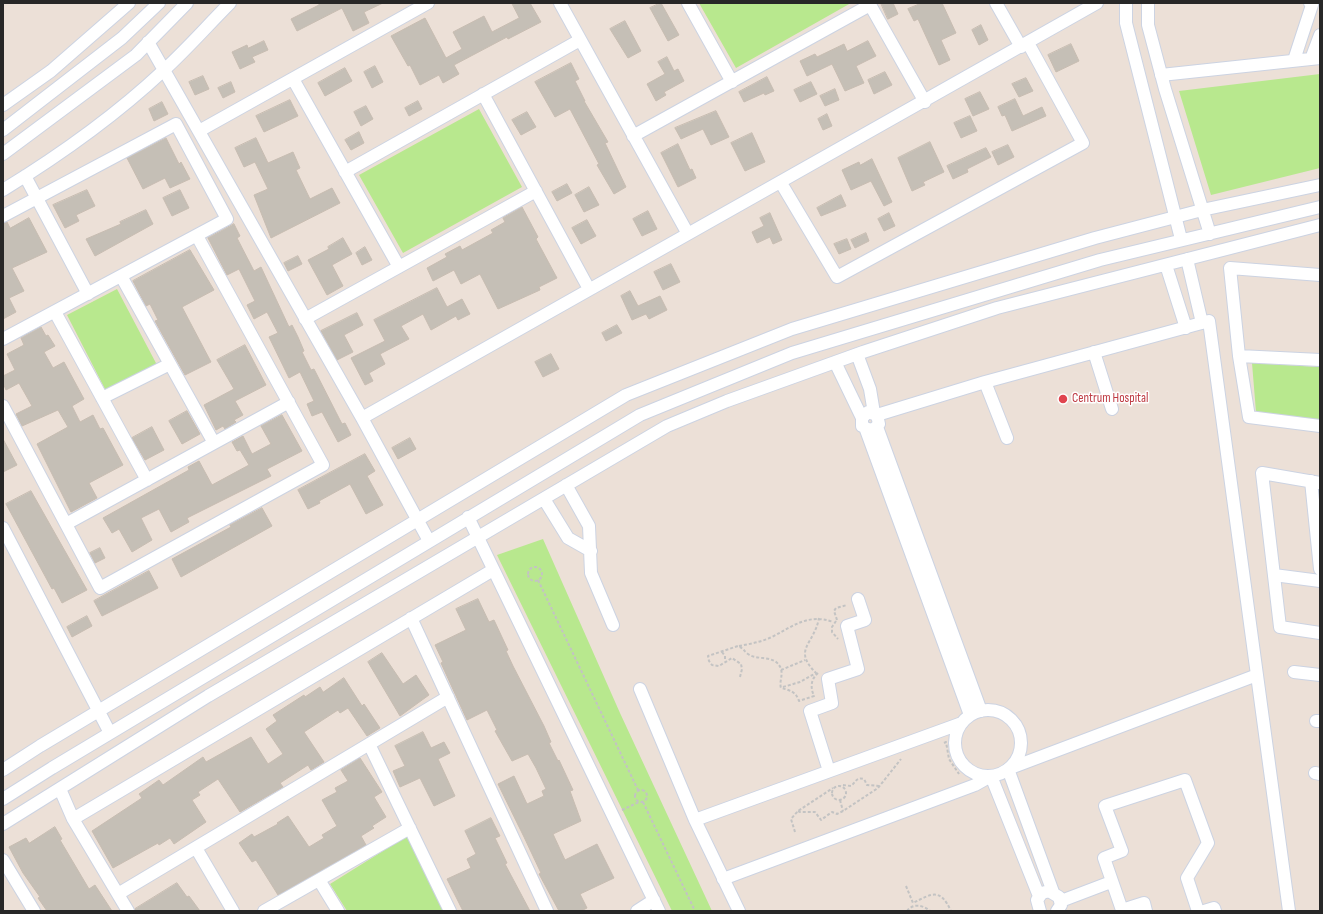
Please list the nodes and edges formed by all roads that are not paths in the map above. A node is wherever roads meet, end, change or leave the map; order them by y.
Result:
1 (129, 3) edge
2 (158, 3) edge
3 (187, 3) edge
4 (230, 3) edge
5 (428, 3) edge
6 (560, 3) edge
7 (688, 3) edge
8 (996, 3) edge
9 (1097, 3) edge
10 (1126, 3) edge
11 (1148, 3) edge
12 (1310, 3) edge
13 (870, 4) edge
14 (1320, 34) edge
15 (580, 40) junction
16 (148, 42) junction
17 (1024, 45) junction
18 (1316, 58) edge
19 (1294, 60) junction
20 (164, 70) junction
21 (1161, 75) junction
22 (293, 79) junction
23 (732, 82) junction
24 (483, 94) junction
25 (925, 102) junction
26 (3, 105) edge
27 (3, 130) edge
28 (199, 131) junction
29 (634, 136) junction
30 (3, 154) edge
31 (345, 172) junction
32 (25, 176) junction
33 (781, 183) junction
34 (1320, 185) edge
35 (3, 190) edge
36 (536, 191) junction
37 (37, 198) junction
38 (1320, 207) edge
39 (1202, 210) junction
40 (3, 216) edge
41 (1176, 217) junction
42 (1320, 225) edge
43 (688, 234) junction
44 (1210, 234) junction
45 (197, 236) junction
46 (1181, 239) junction
47 (1187, 259) junction
48 (1166, 265) junction
49 (399, 267) junction
50 (1320, 275) edge
51 (121, 276) junction
52 (589, 289) junction
53 (88, 294) junction
54 (55, 312) junction
55 (305, 319) junction
56 (1202, 323) junction
57 (1186, 328) junction
58 (3, 339) edge
59 (1094, 352) junction
60 (857, 354) junction
61 (1240, 356) junction
62 (1320, 360) edge
63 (835, 362) junction
64 (170, 364) junction
65 (986, 382) junction
66 (102, 398) junction
67 (289, 402) junction
68 (3, 406) edge
69 (1112, 409) dead end
70 (362, 418) junction
71 (873, 421) junction
72 (1320, 426) edge
73 (1007, 438) dead end
74 (214, 443) junction
75 (147, 480) junction
76 (1316, 482) edge
77 (566, 485) junction
78 (544, 499) junction
79 (468, 517) junction
80 (418, 520) junction
81 (66, 524) junction
82 (3, 528) edge
83 (478, 538) junction
84 (429, 541) junction
85 (591, 551) junction
86 (493, 570) junction
87 (1320, 570) edge
88 (1274, 575) junction
89 (1320, 581) edge
90 (854, 603) road end
91 (411, 618) junction
92 (613, 625) dead end
93 (1320, 633) edge
94 (1294, 672) dead end
95 (1257, 675) junction
96 (1320, 675) edge
97 (640, 689) dead end
98 (448, 697) junction
99 (99, 711) junction
100 (971, 716) junction
101 (110, 733) junction
102 (369, 744) junction
103 (1008, 769) junction
104 (3, 770) edge
105 (829, 771) junction
106 (991, 776) junction
107 (60, 789) junction
108 (3, 799) edge
109 (73, 819) junction
110 (694, 820) junction
111 (3, 824) edge
112 (410, 828) junction
113 (196, 848) junction
114 (3, 860) edge
115 (723, 879) junction
116 (319, 880) junction
117 (1111, 882) junction
118 (118, 894) junction
119 (1039, 896) junction
120 (654, 900) junction
121 (1058, 905) edge
122 (34, 911) edge
123 (128, 911) edge
124 (233, 911) edge
125 (264, 911) edge
126 (338, 911) edge
127 (450, 911) edge
128 (547, 911) edge
129 (637, 911) edge
130 (659, 911) edge
131 (739, 911) edge
132 (1040, 911) edge
133 (1146, 911) edge
134 (1198, 911) edge
135 (1204, 911) edge
136 (1215, 911) edge
137 (1289, 911) edge

1 - 26 street
2 - 27 street
3 - 16 street
4 - 20 street
5 - 22 street
6 - 15 street
7 - 23 street
8 - 17 street
9 - 17 street
10 - 41 street
11 - 21 street
12 - 19 street
13 - 23 street
13 - 25 street
14 - 18 street
15 - 24 street
15 - 29 street
16 - 20 street
16 - 30 street
17 - 25 street
17 - 33 street
18 - 19 street
19 - 21 street
20 - 28 street
20 - 32 street
21 - 39 street
22 - 28 street
22 - 31 street
23 - 29 street
24 - 31 street
24 - 36 street
25 - 33 street
28 - 55 street
29 - 43 street
31 - 49 street
32 - 35 street
32 - 37 street
33 - 43 street
34 - 39 street
36 - 49 street
36 - 52 street
37 - 40 street
37 - 45 street
37 - 53 street
38 - 44 street
39 - 41 street
39 - 44 street
41 - 46 street
41 - 80 street
42 - 47 street
43 - 52 street
44 - 46 street
45 - 51 street
45 - 67 street
46 - 79 street
47 - 48 street
47 - 56 street
48 - 57 street
48 - 60 street
49 - 55 street
50 - 61 street
51 - 53 street
51 - 64 street
52 - 70 street
53 - 54 street
54 - 58 street
54 - 66 street
55 - 70 street
56 - 57 street
56 - 95 street
57 - 59 street
59 - 65 street
59 - 69 street
60 - 63 street
60 - 71 street
61 - 62 street
61 - 72 street
63 - 71 street
63 - 77 street
64 - 66 street
64 - 74 street
65 - 71 street
65 - 73 street
66 - 75 street
67 - 74 street
67 - 81 street
68 - 81 street
70 - 80 street
71 - 100 street
74 - 75 street
75 - 81 street
76 - 87 street
76 - 88 street
77 - 78 street
77 - 85 street
78 - 83 street
78 - 85 street
79 - 83 street
79 - 84 street
80 - 84 street
80 - 99 street
82 - 99 street
83 - 86 street
83 - 107 street
84 - 101 street
85 - 92 street
86 - 91 street
86 - 120 street
88 - 89 street
88 - 93 street
90 - 105 street
91 - 98 street
91 - 109 street
94 - 96 street
95 - 103 street
95 - 137 street
97 - 110 street
98 - 102 street
98 - 128 street
99 - 101 street
99 - 104 street
100 - 103 street
100 - 105 street
100 - 106 street
101 - 108 street
102 - 112 street
102 - 113 street
103 - 106 street
103 - 121 street
105 - 110 street
106 - 115 street
106 - 119 street
107 - 109 street
107 - 111 street
109 - 118 street
110 - 115 street
112 - 116 street
112 - 127 street
113 - 118 street
113 - 124 street
114 - 122 street
115 - 131 street
116 - 125 street
116 - 126 street
117 - 121 street
117 - 133 street
117 - 134 street
118 - 123 street
119 - 121 street
119 - 132 street
120 - 129 street
120 - 130 street
135 - 136 street

